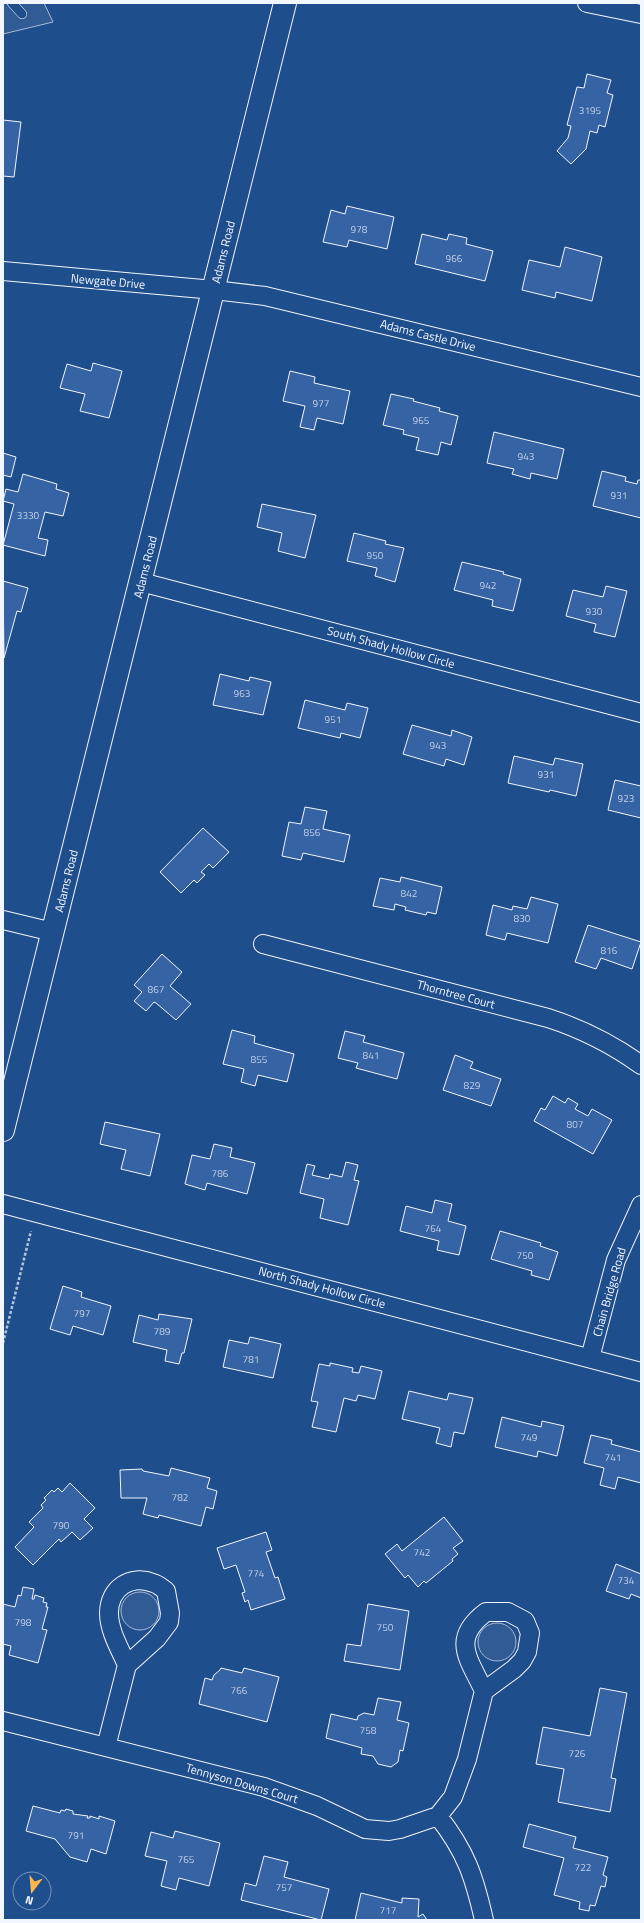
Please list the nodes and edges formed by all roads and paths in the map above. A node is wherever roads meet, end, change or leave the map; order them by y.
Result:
1 (12, 3) edge
2 (284, 3) edge
3 (587, 3) edge
4 (22, 14) dead end
5 (641, 14) edge
6 (3, 271) edge
7 (214, 290) junction
8 (641, 387) edge
9 (141, 582) junction
10 (641, 713) edge
11 (3, 920) edge
12 (53, 932) junction
13 (263, 944) dead end
14 (641, 1065) edge
15 (3, 1130) edge
16 (3, 1204) edge
17 (641, 1205) edge
18 (32, 1227) dead end
19 (3, 1343) edge
20 (590, 1358) junction
21 (641, 1372) edge
22 (127, 1665) junction
23 (484, 1692) dead end
24 (3, 1721) edge
25 (106, 1747) junction
26 (438, 1816) junction
27 (484, 1920) edge

1 - 4 lane
2 - 7 street, Adams Road
3 - 5 street
6 - 7 street, Newgate Drive
7 - 8 street, Adams Castle Drive
7 - 9 street, Adams Road
9 - 10 street, South Shady Hollow Circle
9 - 12 street, Adams Road
11 - 12 street
12 - 15 street, Adams Road
13 - 14 street, Thorntree Court
16 - 20 street, North Shady Hollow Circle
17 - 20 street, Chain Bridge Road
18 - 19 path
20 - 21 street, North Shady Hollow Circle
22 - 22 street
22 - 25 street
23 - 26 street
24 - 25 street, Tennyson Downs Court
25 - 26 street, Tennyson Downs Court
26 - 27 street

